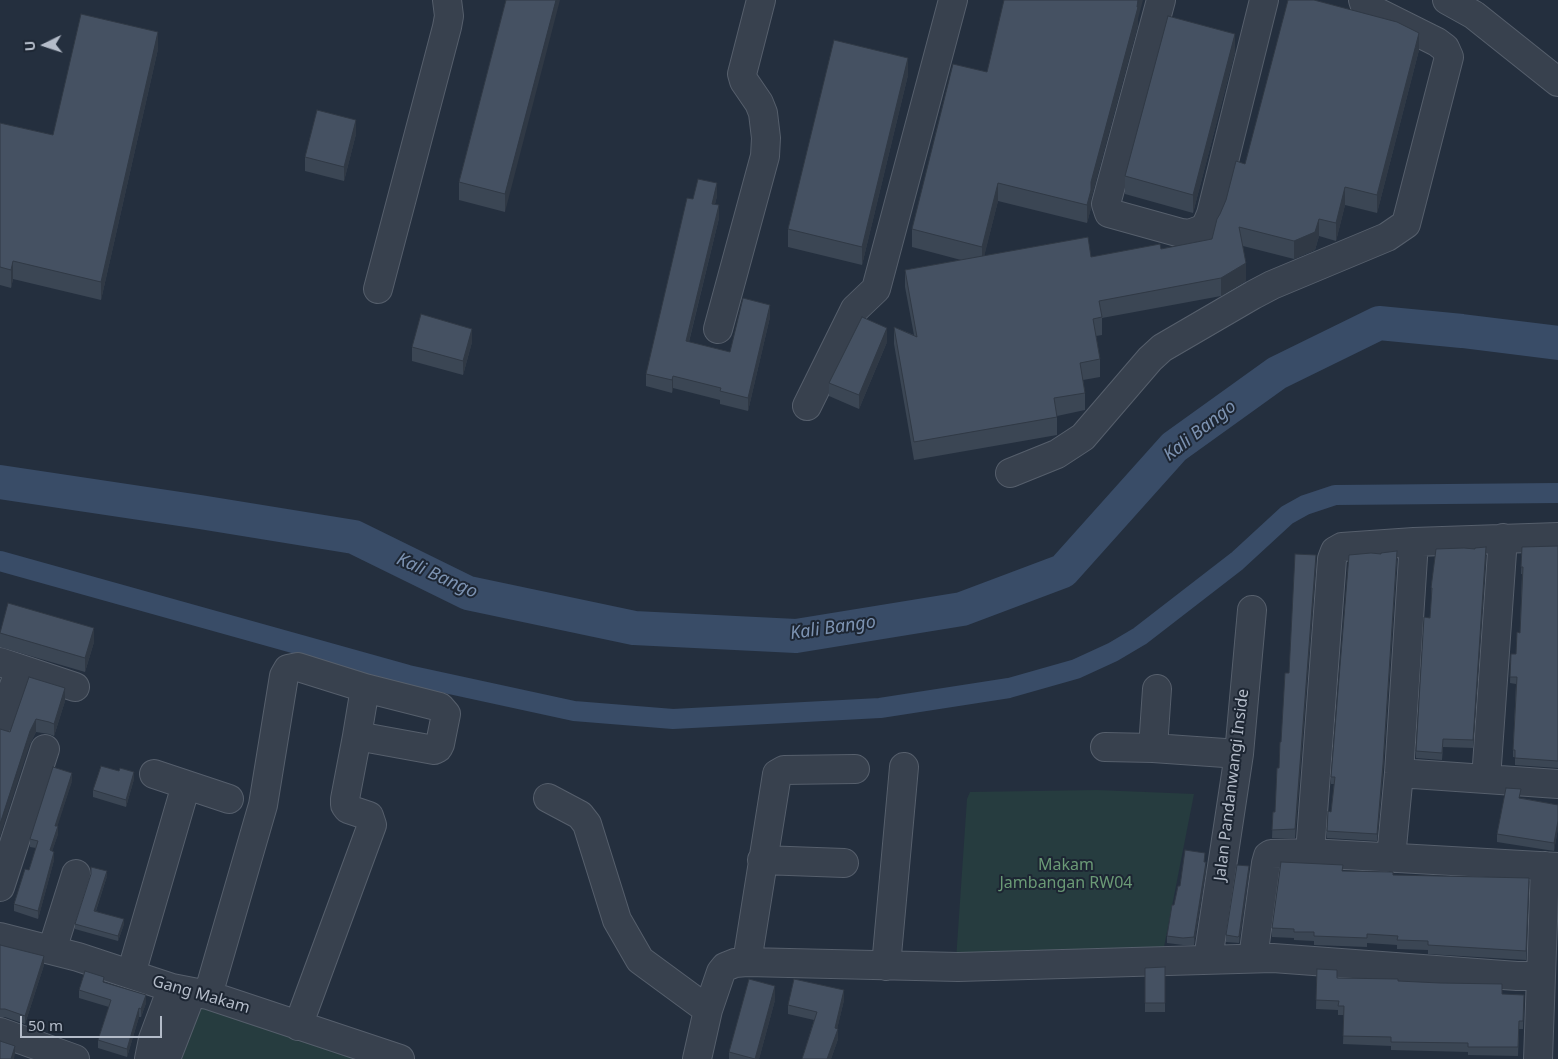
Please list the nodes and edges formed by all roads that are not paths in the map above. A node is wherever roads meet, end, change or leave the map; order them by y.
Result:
1 (447, 0) edge
2 (761, 0) edge
3 (953, 0) edge
4 (1161, 0) edge
5 (1264, 0) edge
6 (1363, 0) edge
7 (1447, 0) edge
8 (1558, 82) edge
9 (378, 289) dead end
10 (718, 328) dead end
11 (807, 406) dead end
12 (1010, 473) dead end
13 (1558, 537) edge
14 (1504, 538) junction
15 (1414, 542) junction
16 (1252, 610) dead end
17 (10, 666) edge
18 (75, 687) dead end
19 (365, 688) junction
20 (1157, 689) dead end
21 (0, 720) edge
22 (357, 736) junction
23 (1105, 747) dead end
24 (1153, 748) junction
25 (45, 749) dead end
26 (1239, 754) junction
27 (904, 767) dead end
28 (856, 769) dead end
29 (1399, 773) junction
30 (154, 774) dead end
31 (1486, 779) junction
32 (1558, 784) edge
33 (186, 786) junction
34 (548, 798) dead end
35 (229, 799) dead end
36 (1310, 853) junction
37 (1391, 858) junction
38 (762, 860) junction
39 (844, 862) dead end
40 (1551, 866) edge
41 (76, 874) dead end
42 (0, 886) edge
43 (0, 937) edge
44 (52, 950) junction
45 (1253, 958) junction
46 (1208, 960) junction
47 (747, 962) junction
48 (886, 966) junction
49 (130, 974) junction
50 (1541, 976) junction
51 (191, 992) junction
52 (708, 1010) junction
53 (298, 1026) junction
54 (0, 1032) edge
55 (48, 1054) edge
56 (75, 1059) edge
57 (150, 1059) edge
58 (166, 1059) edge
59 (400, 1059) edge
60 (697, 1059) edge
61 (1538, 1059) edge

1 - 9 street
2 - 10 street
3 - 11 street
4 - 5 street
6 - 12 street
7 - 8 street
13 - 14 street
14 - 15 street
14 - 31 street
15 - 29 street
15 - 36 street
16 - 26 street, Jalan Pandanwangi Inside
17 - 18 street
17 - 21 street
19 - 22 street
19 - 22 street
19 - 51 street
20 - 24 street
22 - 53 street
23 - 24 street
24 - 26 street
25 - 42 street
26 - 46 street, Jalan Pandanwangi Inside
27 - 48 street
28 - 38 street
29 - 31 street
29 - 37 street
30 - 33 street
31 - 32 street
33 - 35 street
33 - 49 street
34 - 52 street
36 - 37 street
36 - 45 street
37 - 40 street
38 - 39 street
38 - 47 street
40 - 50 street
41 - 44 street
43 - 44 street, Gang Makam
44 - 49 street, Gang Makam
45 - 46 street
45 - 50 street
46 - 48 street
47 - 48 street
47 - 52 street
49 - 51 street, Gang Makam
50 - 61 street
51 - 53 street, Gang Makam
51 - 57 street
51 - 58 street
52 - 60 street
53 - 59 street, Gang Makam
54 - 55 street
55 - 56 street

